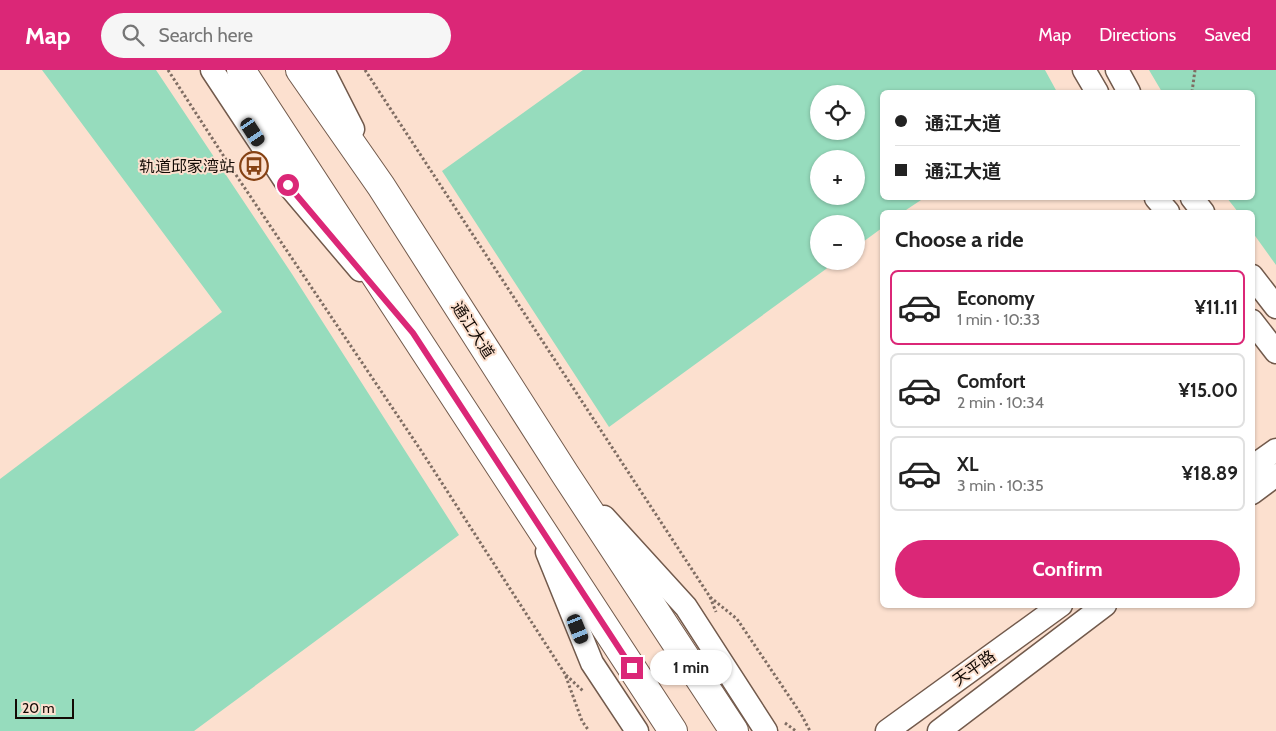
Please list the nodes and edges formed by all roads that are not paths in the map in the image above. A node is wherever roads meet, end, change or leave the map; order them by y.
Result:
1 (212, 70) edge
2 (241, 70) edge
3 (300, 70) edge
4 (323, 70) edge
5 (1084, 70) edge
6 (1117, 70) edge
7 (1096, 90) edge
8 (1128, 90) edge
9 (381, 186) junction
10 (1158, 200) edge
11 (1194, 200) edge
12 (1166, 210) edge
13 (1201, 210) edge
14 (1255, 280) edge
15 (1276, 307) edge
16 (1255, 325) edge
17 (413, 333) junction
18 (1276, 352) edge
19 (1276, 450) edge
20 (1255, 465) edge
21 (565, 474) junction
22 (1276, 475) edge
23 (1255, 491) edge
24 (529, 509) junction
25 (1057, 608) edge
26 (1101, 608) edge
27 (775, 727) edge
28 (637, 731) edge
29 (673, 731) edge
30 (734, 731) edge
31 (887, 731) edge
32 (939, 731) edge

1 - 17 street
2 - 17 main road
3 - 9 main road, 通江大道
4 - 9 street, 通江大道
5 - 7 street
6 - 8 street
9 - 21 main road, 通江大道
10 - 12 street
11 - 13 street
14 - 15 street
16 - 18 street
17 - 24 main road
19 - 20 street
21 - 27 street, 通江大道
21 - 30 main road, 通江大道
22 - 23 street
24 - 28 street
24 - 29 main road
25 - 31 street, 天平路
26 - 32 street, 天平路

